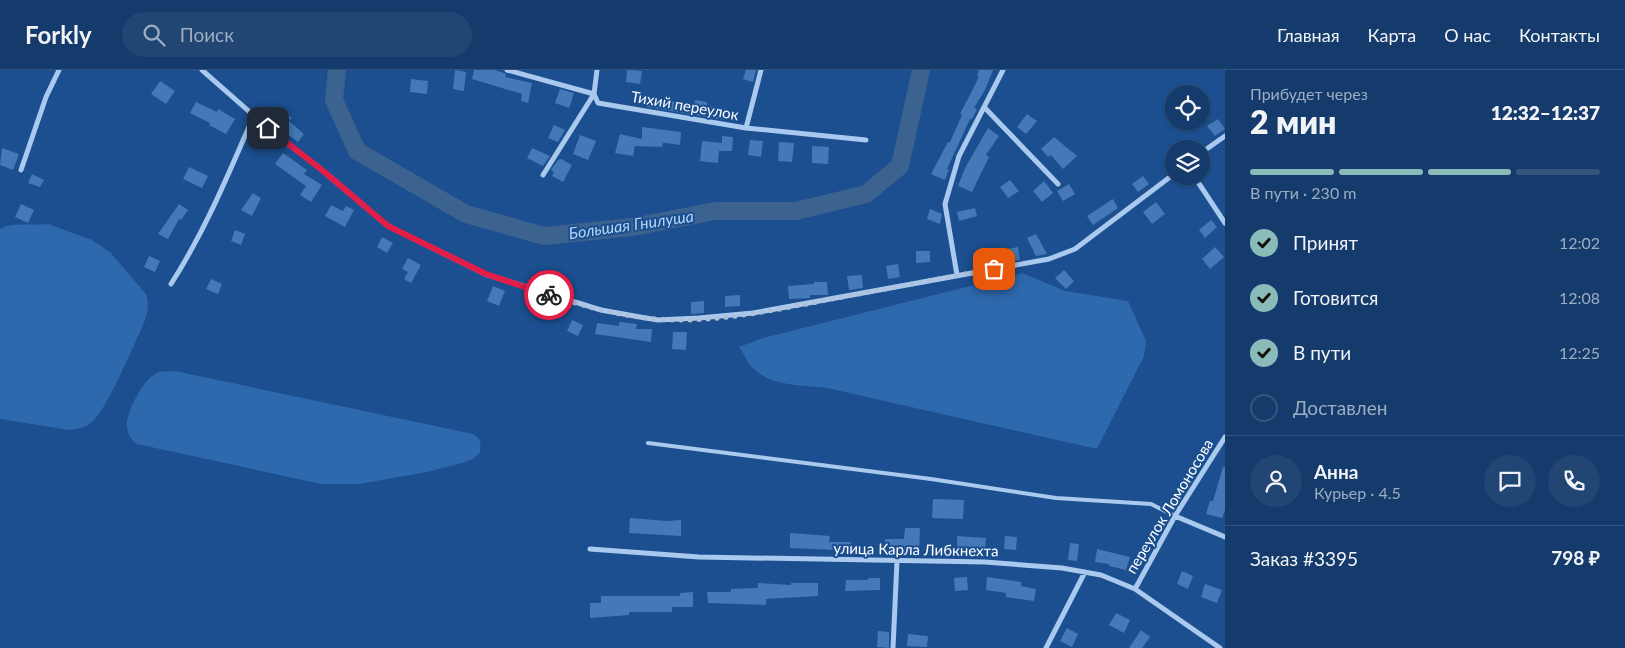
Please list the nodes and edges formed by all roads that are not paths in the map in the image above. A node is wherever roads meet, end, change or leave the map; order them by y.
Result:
1 (59, 70) edge
2 (202, 70) edge
3 (508, 70) edge
4 (597, 70) edge
5 (761, 70) edge
6 (1003, 70) edge
7 (594, 94) junction
8 (985, 108) junction
9 (254, 115) junction
10 (746, 128) junction
11 (1225, 136) edge
12 (866, 140) dead end
13 (1210, 147) edge
14 (21, 170) dead end
15 (542, 175) dead end
16 (1165, 181) edge
17 (1058, 184) dead end
18 (1200, 185) edge
19 (1225, 223) edge
20 (957, 275) junction
21 (171, 284) dead end
22 (1225, 437) edge
23 (648, 443) dead end
24 (1175, 516) junction
25 (1225, 537) edge
26 (590, 549) dead end
27 (897, 561) junction
28 (1084, 572) junction
29 (1135, 589) junction
30 (893, 648) edge
31 (1046, 648) edge
32 (1220, 648) edge

1 - 14 street
2 - 9 street
3 - 7 street, Тихий переулок
4 - 7 street
5 - 10 street
6 - 8 street
7 - 10 street, Тихий переулок
7 - 15 street
8 - 17 street
8 - 20 street
9 - 20 street
9 - 21 street
10 - 12 street, Тихий переулок
11 - 13 street
16 - 20 street
18 - 19 street
22 - 24 street, переулок Ломоносова
23 - 24 lane
24 - 25 street
24 - 29 street, переулок Ломоносова
26 - 27 street, улица Карла Либкнехта
27 - 28 street, улица Карла Либкнехта
27 - 30 street
28 - 29 street, улица Карла Либкнехта
28 - 31 street
29 - 32 street, улица Карла Либкнехта

